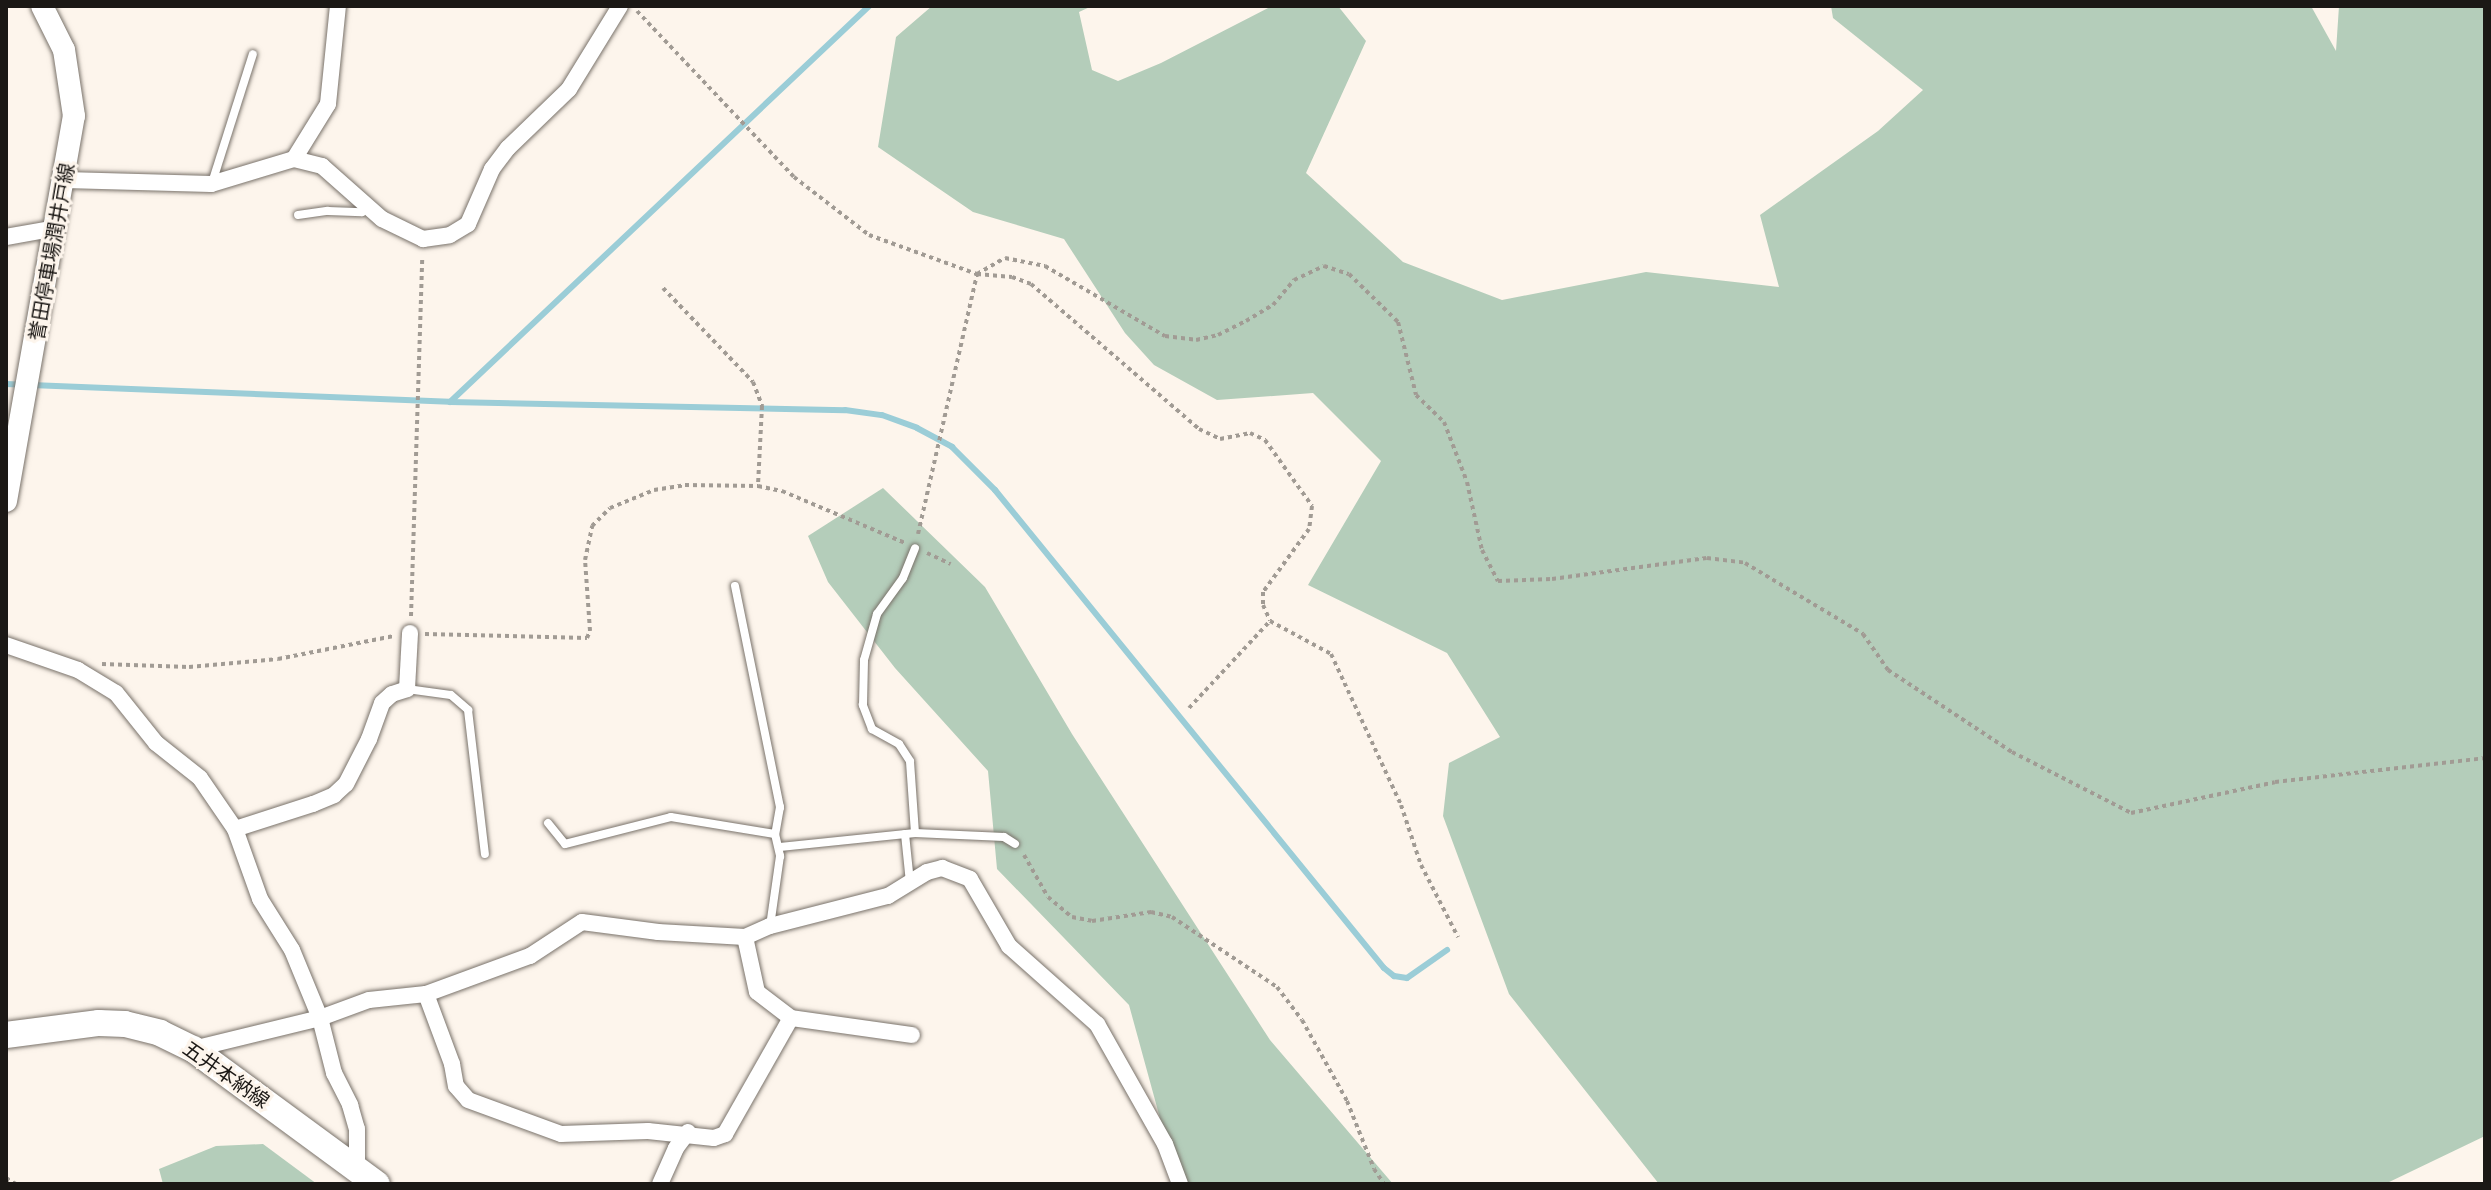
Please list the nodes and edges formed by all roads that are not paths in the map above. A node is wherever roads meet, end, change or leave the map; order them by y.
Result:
1 (42, 6) edge
2 (338, 6) edge
3 (620, 6) edge
4 (253, 54) dead end
5 (294, 159) junction
6 (65, 180) junction
7 (211, 184) junction
8 (368, 207) junction
9 (298, 215) dead end
10 (57, 228) junction
11 (6, 237) edge
12 (6, 501) edge
13 (915, 548) road end
14 (735, 586) dead end
15 (410, 633) road end
16 (6, 645) edge
17 (407, 689) junction
18 (548, 823) dead end
19 (235, 829) junction
20 (915, 833) junction
21 (775, 834) junction
22 (905, 834) junction
23 (1015, 844) road end
24 (780, 847) junction
25 (485, 854) dead end
26 (910, 883) junction
27 (770, 926) junction
28 (745, 937) junction
29 (426, 994) junction
30 (320, 1018) junction
31 (791, 1018) junction
32 (6, 1035) edge
33 (912, 1035) dead end
34 (193, 1049) junction
35 (688, 1132) junction
36 (367, 1177) edge
37 (660, 1184) edge
38 (1180, 1184) edge

1 - 6 main road, 誉田停車場潤井戸線
2 - 5 street
3 - 8 street
4 - 7 lane
5 - 7 street
5 - 8 street
6 - 7 street
6 - 10 main road, 誉田停車場潤井戸線
8 - 9 lane
10 - 11 street
10 - 12 main road, 誉田停車場潤井戸線
13 - 20 lane
14 - 21 lane
15 - 17 street
16 - 19 street
17 - 19 street
17 - 25 lane
18 - 21 lane
19 - 30 street
20 - 22 lane
20 - 23 lane
21 - 24 lane
22 - 24 lane
22 - 26 lane
24 - 27 lane
26 - 27 street
26 - 38 street
27 - 28 street
28 - 29 street
28 - 31 street
29 - 30 street
29 - 35 street
30 - 34 street
30 - 36 street
31 - 33 street
31 - 35 street
32 - 34 main road, 五井本納線
34 - 36 main road, 五井本納線
35 - 37 street

